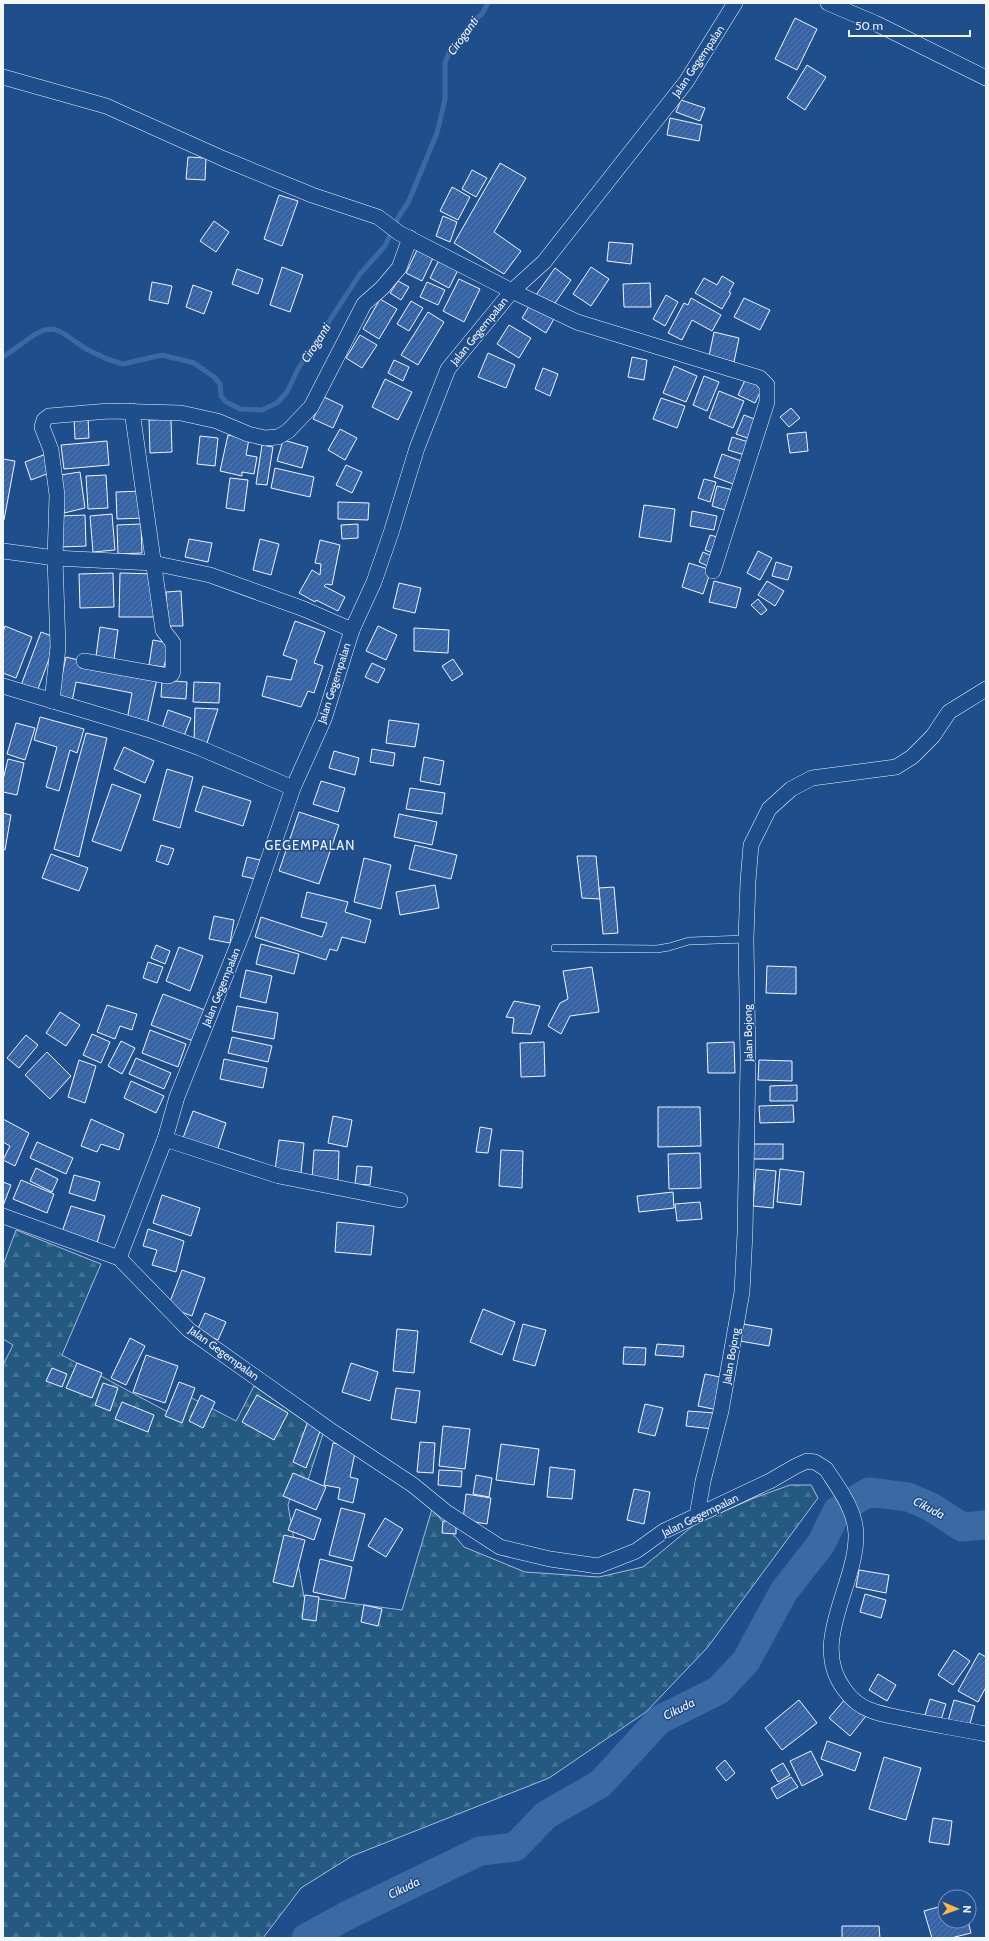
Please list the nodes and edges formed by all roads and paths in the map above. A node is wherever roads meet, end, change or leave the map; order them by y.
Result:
1 (735, 3) edge
2 (828, 3) edge
3 (3, 77) edge
4 (986, 78) edge
5 (404, 235) junction
6 (512, 291) junction
7 (132, 411) junction
8 (3, 551) edge
9 (55, 558) junction
10 (153, 563) junction
11 (713, 571) dead end
12 (352, 630) junction
13 (84, 661) dead end
14 (3, 686) edge
15 (986, 689) edge
16 (52, 701) junction
17 (293, 788) junction
18 (746, 939) junction
19 (555, 948) dead end
20 (165, 1139) junction
21 (400, 1200) dead end
22 (3, 1216) edge
23 (119, 1258) junction
24 (697, 1516) junction
25 (986, 1734) edge

1 - 6 street, Jalan Gegempalan
2 - 4 street
3 - 5 street
5 - 6 street
5 - 7 street
6 - 11 street
6 - 12 street, Jalan Gegempalan
7 - 9 street
7 - 10 street
8 - 9 street
9 - 10 street
9 - 16 street
10 - 12 street
10 - 13 street
12 - 17 street, Jalan Gegempalan
14 - 16 street
15 - 18 street, Jalan Bojong
16 - 17 street
17 - 20 street, Jalan Gegempalan
18 - 19 lane
18 - 24 street, Jalan Bojong
20 - 21 street
20 - 23 street, Jalan Gegempalan
22 - 23 street
23 - 24 street, Jalan Gegempalan
24 - 25 street, Jalan Gegempalan

